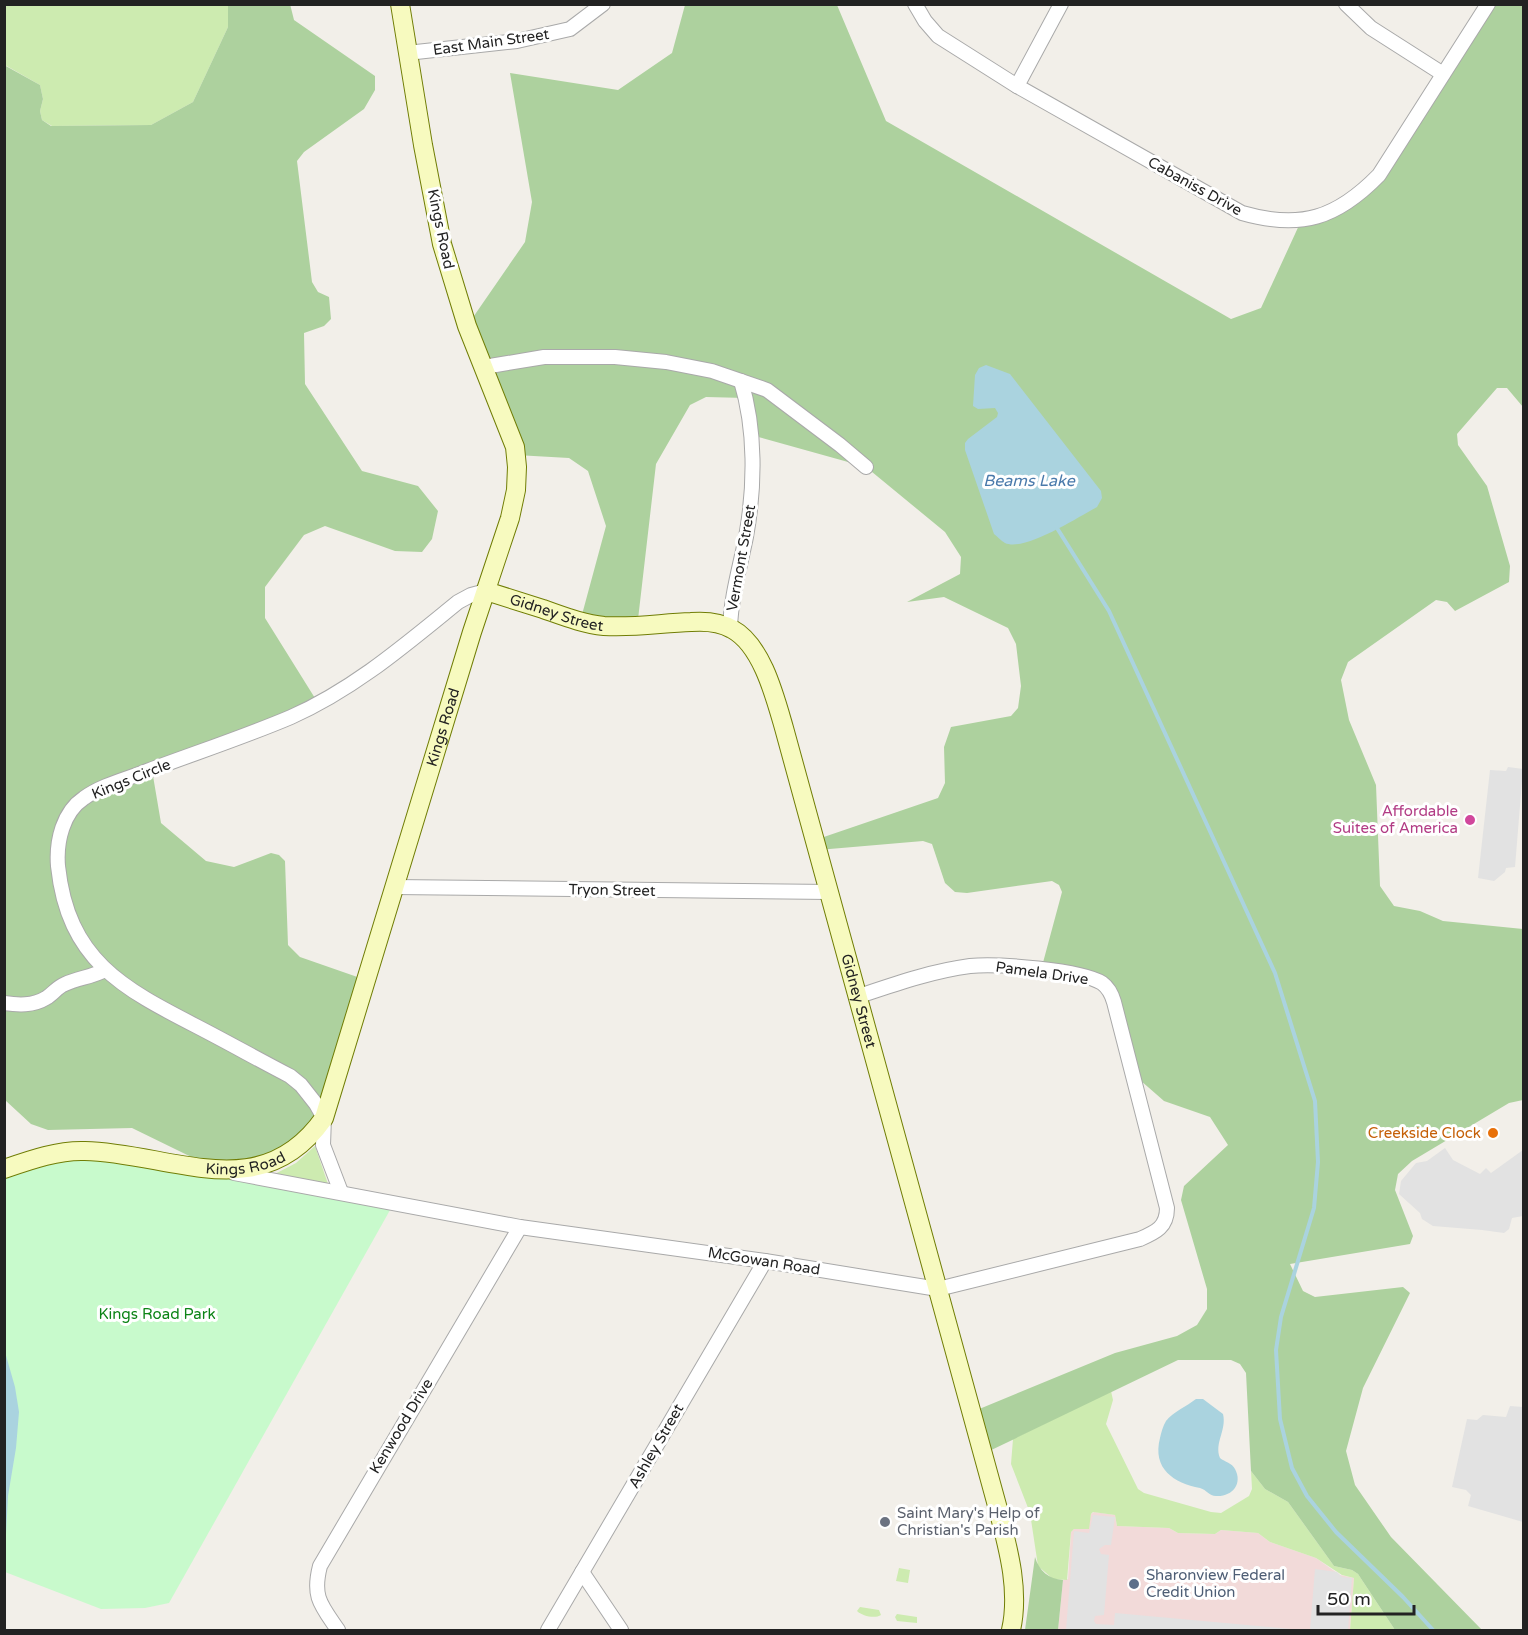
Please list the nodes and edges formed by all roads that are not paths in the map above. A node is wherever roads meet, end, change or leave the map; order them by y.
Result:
1 (400, 4) edge
2 (603, 4) edge
3 (915, 4) edge
4 (1061, 4) edge
5 (1346, 4) edge
6 (1488, 4) edge
7 (407, 53) junction
8 (1443, 74) junction
9 (1017, 86) junction
10 (484, 367) junction
11 (741, 381) junction
12 (866, 467) dead end
13 (486, 591) junction
14 (730, 628) junction
15 (394, 887) junction
16 (830, 892) junction
17 (105, 970) junction
18 (859, 996) junction
19 (4, 1003) edge
20 (324, 1118) junction
21 (4, 1169) edge
22 (220, 1171) junction
23 (341, 1192) junction
24 (1167, 1208) joint
25 (520, 1227) junction
26 (765, 1261) junction
27 (938, 1289) junction
28 (582, 1572) junction
29 (338, 1630) edge
30 (548, 1630) edge
31 (621, 1630) edge
32 (1011, 1630) edge

1 - 7 street, Kings Road
2 - 7 street, East Main Street
3 - 9 street, Cabaniss Drive
4 - 9 street
5 - 8 street
6 - 8 street, Cabaniss Drive
7 - 10 street, Kings Road
8 - 9 street, Cabaniss Drive
10 - 11 street
10 - 13 street, Kings Road
11 - 12 street
11 - 14 street, Vermont Street
13 - 14 street, Gidney Street
13 - 15 street, Kings Road
13 - 17 street, Kings Circle
14 - 16 street, Gidney Street
15 - 16 street, Tryon Street
15 - 20 street, Kings Road
16 - 18 street, Gidney Street
17 - 19 street
17 - 20 street, Kings Circle
18 - 24 street, Pamela Drive
18 - 27 street, Gidney Street
20 - 22 street, Kings Road
20 - 23 street
21 - 22 street, Kings Road
22 - 23 street, McGowan Road
23 - 25 street, McGowan Road
24 - 27 street, McGowan Road
25 - 26 street, McGowan Road
25 - 29 street, Kenwood Drive
26 - 27 street, McGowan Road
26 - 28 street, Ashley Street
27 - 32 street, Gidney Street
28 - 30 street, Ashley Street
28 - 31 street

